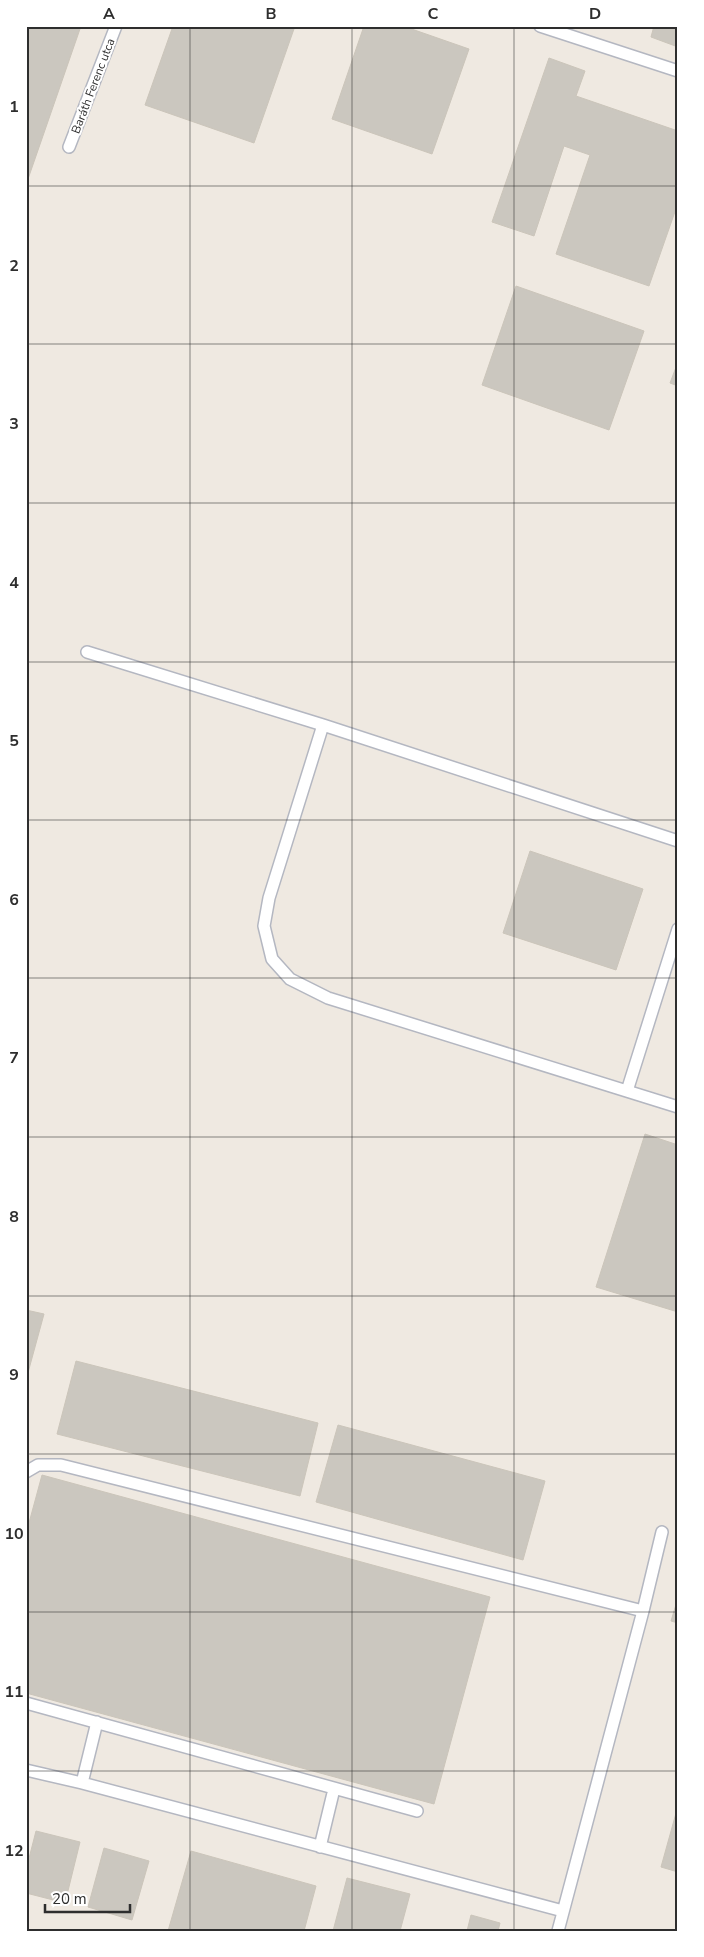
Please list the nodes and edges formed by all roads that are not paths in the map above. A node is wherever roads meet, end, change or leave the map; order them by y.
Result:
1 (116, 26) edge
2 (540, 26) edge
3 (678, 71) edge
4 (69, 147) dead end
5 (87, 652) dead end
6 (323, 725) junction
7 (678, 841) edge
8 (678, 929) edge
9 (627, 1091) junction
10 (678, 1107) edge
11 (26, 1472) edge
12 (662, 1532) dead end
13 (643, 1611) junction
14 (26, 1703) edge
15 (97, 1722) junction
16 (26, 1770) edge
17 (82, 1783) junction
18 (334, 1789) junction
19 (417, 1811) dead end
20 (320, 1847) junction
21 (563, 1911) junction
22 (558, 1931) edge

1 - 4 lane, Baráth Ferenc utca
2 - 3 lane
5 - 6 lane
6 - 7 lane
6 - 9 lane
8 - 9 lane
9 - 10 lane
11 - 13 lane
12 - 13 lane
13 - 21 lane
14 - 15 lane
15 - 17 lane
15 - 18 lane
16 - 17 lane
17 - 20 lane
18 - 19 lane
18 - 20 lane
20 - 21 lane
21 - 22 lane

